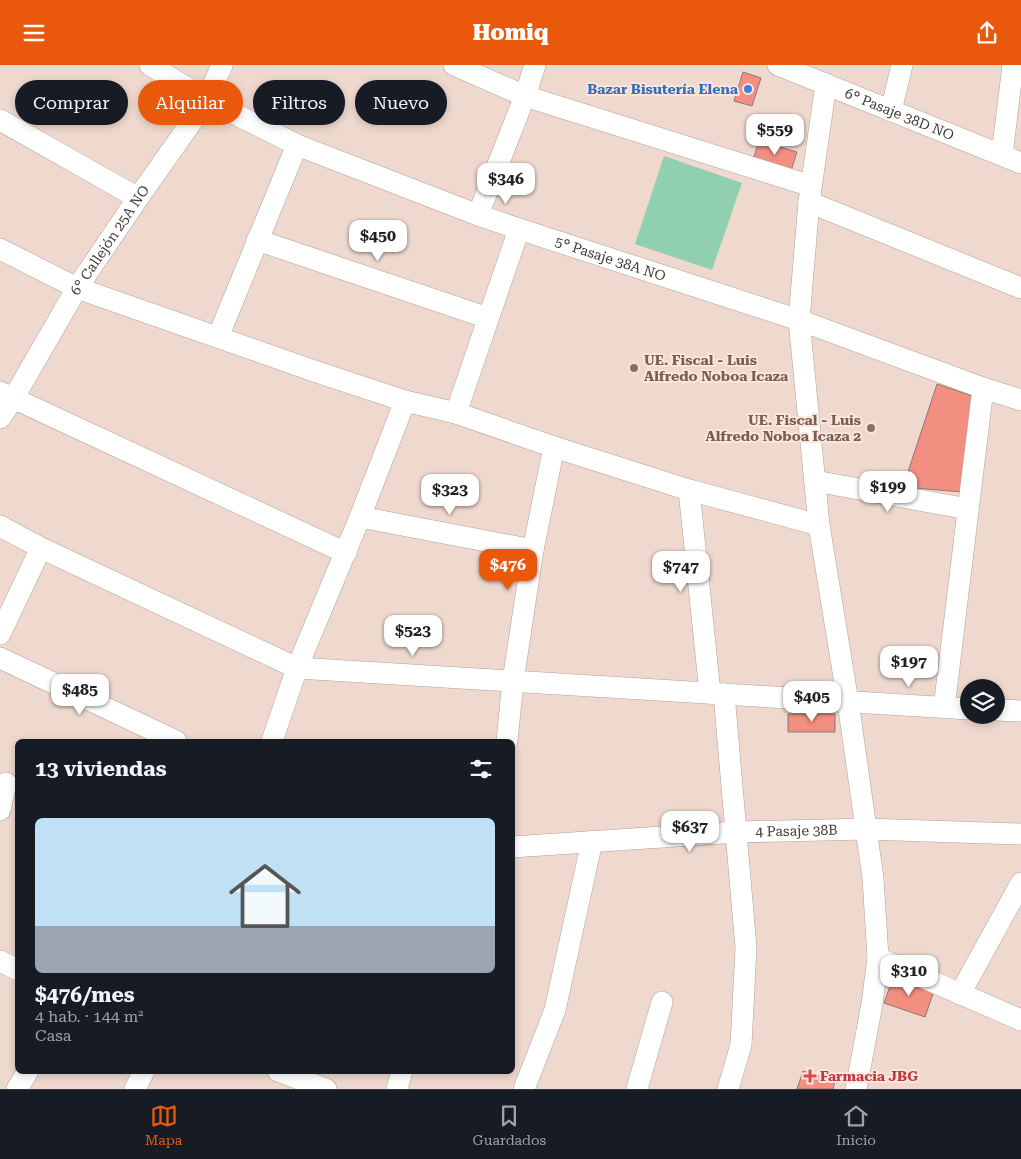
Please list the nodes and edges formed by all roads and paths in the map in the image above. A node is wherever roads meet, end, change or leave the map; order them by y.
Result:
1 (150, 65) edge
2 (222, 65) edge
3 (454, 65) edge
4 (535, 65) edge
5 (778, 65) edge
6 (902, 65) edge
7 (1013, 65) edge
8 (175, 80) edge
9 (216, 80) edge
10 (826, 84) junction
11 (525, 96) junction
12 (891, 111) junction
13 (243, 118) edge
14 (0, 120) edge
15 (190, 125) edge
16 (296, 145) junction
17 (1011, 159) edge
18 (810, 194) junction
19 (138, 198) junction
20 (478, 215) junction
21 (519, 229) junction
22 (257, 240) junction
23 (0, 249) edge
24 (77, 288) junction
25 (1021, 288) edge
26 (488, 318) junction
27 (800, 320) junction
28 (218, 337) junction
29 (983, 388) junction
30 (7, 395) edge
31 (1021, 400) edge
32 (405, 401) junction
33 (456, 413) junction
34 (0, 418) edge
35 (554, 447) junction
36 (815, 481) junction
37 (689, 490) junction
38 (968, 509) junction
39 (360, 517) junction
40 (819, 525) junction
41 (0, 526) edge
42 (41, 548) junction
43 (533, 550) junction
44 (346, 553) junction
45 (0, 634) edge
46 (0, 658) edge
47 (297, 668) junction
48 (513, 681) junction
49 (717, 694) junction
50 (848, 702) junction
51 (944, 708) junction
52 (960, 709) edge
53 (1005, 710) edge
54 (1021, 711) edge
55 (172, 739) edge
56 (273, 739) edge
57 (507, 739) edge
58 (8, 783) edge
59 (0, 810) edge
60 (866, 829) junction
61 (736, 832) junction
62 (1021, 834) edge
63 (592, 841) junction
64 (515, 847) edge
65 (1021, 883) edge
66 (878, 958) junction
67 (0, 961) edge
68 (15, 968) edge
69 (960, 994) junction
70 (662, 1002) dead end
71 (1021, 1021) edge
72 (26, 1074) edge
73 (142, 1074) edge
74 (401, 1074) edge
75 (281, 1076) edge
76 (17, 1089) edge
77 (135, 1089) edge
78 (326, 1089) edge
79 (397, 1089) edge
80 (524, 1089) edge
81 (638, 1089) edge
82 (728, 1089) edge
83 (856, 1089) edge

1 - 8 street, 5° Pasaje 38A NO
2 - 9 street, 6° Callejón 25A NO
3 - 11 street
4 - 11 street
5 - 10 street, 6° Pasaje 38D NO
6 - 12 street
7 - 17 street
10 - 12 street, 6° Pasaje 38D NO
10 - 18 street
11 - 18 street
11 - 20 street
12 - 17 street, 6° Pasaje 38D NO
13 - 16 street, 5° Pasaje 38A NO
14 - 19 street
15 - 19 street, 6° Callejón 25A NO
16 - 20 street, 5° Pasaje 38A NO
16 - 22 street
18 - 25 street
18 - 27 street
19 - 24 street, 6° Callejón 25A NO
20 - 21 street, 5° Pasaje 38A NO
21 - 26 street
21 - 27 street, 5° Pasaje 38A NO
22 - 26 street
22 - 28 street
23 - 24 street
24 - 28 street
24 - 30 street, 6° Callejón 25A NO
26 - 33 street
27 - 29 street, 5° Pasaje 38A NO
27 - 36 street
28 - 32 street
29 - 31 street, 5° Pasaje 38A NO
29 - 38 street
30 - 34 street, 6° Callejón 25A NO
30 - 44 street
32 - 33 street
32 - 39 street
33 - 35 street
35 - 37 street
35 - 43 street
36 - 38 street
36 - 40 street
37 - 40 street
37 - 49 street
38 - 51 street
39 - 43 street
39 - 44 street
40 - 50 street
41 - 42 street
42 - 45 street
42 - 47 street
43 - 48 street
44 - 47 street
46 - 55 street
47 - 48 street
47 - 56 street
48 - 49 street
48 - 57 street
49 - 50 street
49 - 61 street
50 - 51 street
50 - 60 street
51 - 52 street
53 - 54 street
58 - 59 street
60 - 61 street, 4 Pasaje 38B
60 - 62 street, 4 Pasaje 38B
60 - 66 street
61 - 63 street, 4 Pasaje 38B
61 - 82 street
63 - 64 street, 4 Pasaje 38B
63 - 80 street
65 - 69 street
66 - 69 street
66 - 83 street
67 - 68 street
69 - 71 street
70 - 81 street
72 - 76 street
73 - 77 street
74 - 79 street
75 - 78 street

